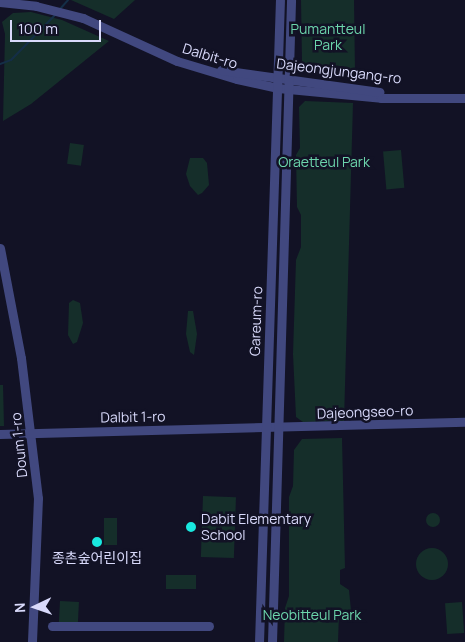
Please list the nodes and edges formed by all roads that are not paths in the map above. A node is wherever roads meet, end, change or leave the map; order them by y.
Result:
1 (280, 0) edge
2 (291, 0) edge
3 (0, 2) edge
4 (211, 70) junction
5 (278, 77) junction
6 (288, 78) junction
7 (278, 88) junction
8 (288, 89) junction
9 (465, 93) edge
10 (465, 98) edge
11 (0, 248) edge
12 (465, 422) edge
13 (266, 429) junction
14 (278, 429) junction
15 (32, 433) junction
16 (0, 434) edge
17 (52, 626) dead end
18 (209, 626) dead end
19 (32, 642) edge
20 (259, 642) edge
21 (272, 642) edge

1 - 5 street, Gareum-ro
2 - 6 street, Gareum-ro
3 - 4 street, Dalbit-ro
4 - 5 street, Dajeongjungang-ro
4 - 7 street, Dalbit-ro
5 - 6 street, Dajeongjungang-ro
5 - 7 street, Gareum-ro
6 - 8 street, Gareum-ro
6 - 9 street, Dajeongjungang-ro
7 - 8 street, Dajeongjungang-ro
7 - 13 street, Gareum-ro
8 - 10 street, Dajeongjungang-ro
8 - 14 street, Gareum-ro
11 - 15 street, Doum 1-ro
12 - 14 street, Dajeongseo-ro
13 - 14 street, Dajeongseo-ro
13 - 15 street, Dalbit 1-ro
13 - 20 street, Gareum-ro
14 - 21 street, Gareum-ro
15 - 16 street, Dalbit 1-ro
15 - 19 street, Doum 1-ro
17 - 18 street

